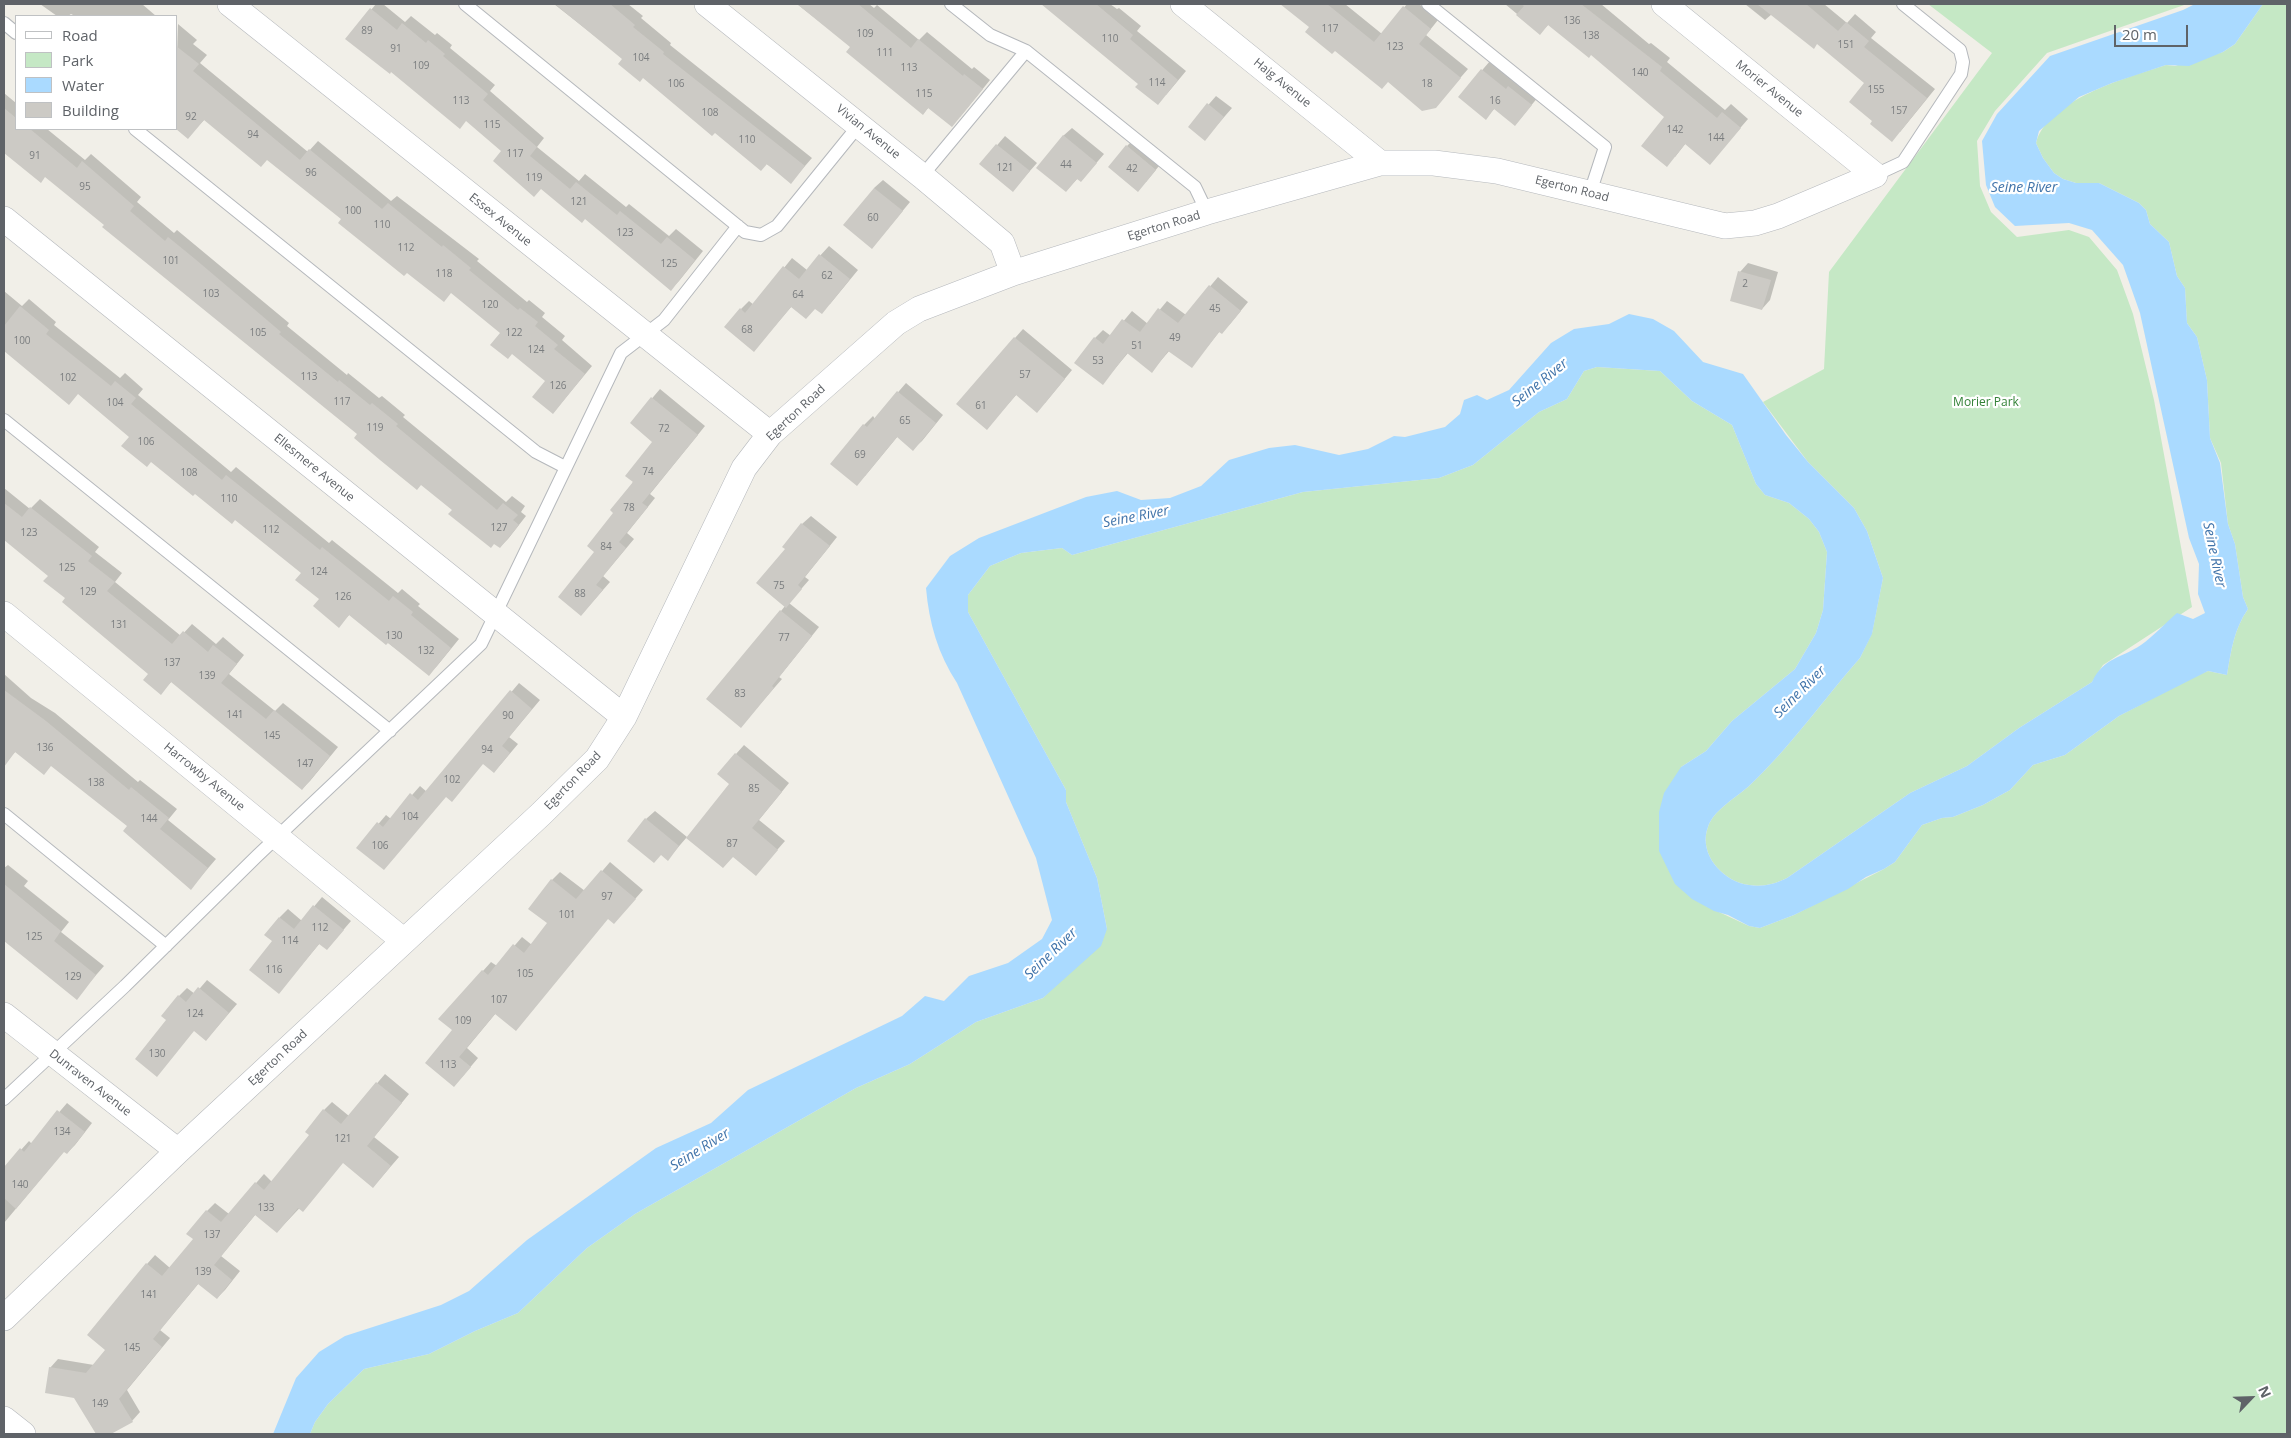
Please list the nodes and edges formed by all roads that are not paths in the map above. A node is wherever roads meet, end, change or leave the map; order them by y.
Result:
1 (230, 4) edge
2 (465, 4) edge
3 (707, 4) edge
4 (951, 4) edge
5 (1428, 4) edge
6 (1664, 4) edge
7 (1903, 4) edge
8 (1190, 6) edge
9 (4, 23) edge
10 (15, 32) edge
11 (1026, 51) junction
12 (859, 125) junction
13 (136, 130) edge
14 (1380, 163) junction
15 (1875, 175) junction
16 (922, 176) junction
17 (1590, 193) junction
18 (1207, 212) junction
19 (4, 219) edge
20 (738, 226) junction
21 (1013, 273) junction
22 (643, 335) junction
23 (4, 420) edge
24 (770, 434) junction
25 (566, 467) junction
26 (495, 613) junction
27 (4, 614) edge
28 (624, 717) junction
29 (390, 731) junction
30 (4, 814) edge
31 (277, 837) junction
32 (404, 940) junction
33 (166, 946) junction
34 (4, 1014) edge
35 (52, 1053) junction
36 (4, 1099) edge
37 (178, 1151) junction
38 (4, 1318) edge
39 (4, 1418) edge
40 (23, 1434) edge

1 - 22 street, Essex Avenue
2 - 20 lane
3 - 12 street, Vivian Avenue
4 - 11 lane
5 - 17 lane
6 - 15 street, Morier Avenue
7 - 15 lane
8 - 14 street, Haig Avenue
9 - 10 lane
11 - 16 lane
11 - 18 lane
12 - 16 street, Vivian Avenue
12 - 20 lane
13 - 25 lane
14 - 17 street, Egerton Road
14 - 18 street, Egerton Road
15 - 17 street, Egerton Road
16 - 21 street, Vivian Avenue
18 - 21 street, Egerton Road
19 - 26 street, Ellesmere Avenue
20 - 22 lane
21 - 24 street, Egerton Road
22 - 24 street, Essex Avenue
22 - 25 lane
23 - 29 lane
24 - 28 street, Egerton Road
25 - 26 lane
26 - 28 street, Ellesmere Avenue
26 - 29 lane
27 - 31 street, Harrowby Avenue
28 - 32 street, Egerton Road
29 - 31 lane
30 - 33 lane
31 - 32 street, Harrowby Avenue
31 - 33 lane
32 - 37 street, Egerton Road
33 - 35 lane
34 - 35 street, Dunraven Avenue
35 - 36 lane
35 - 37 street, Dunraven Avenue
37 - 38 street, Egerton Road
39 - 40 street

